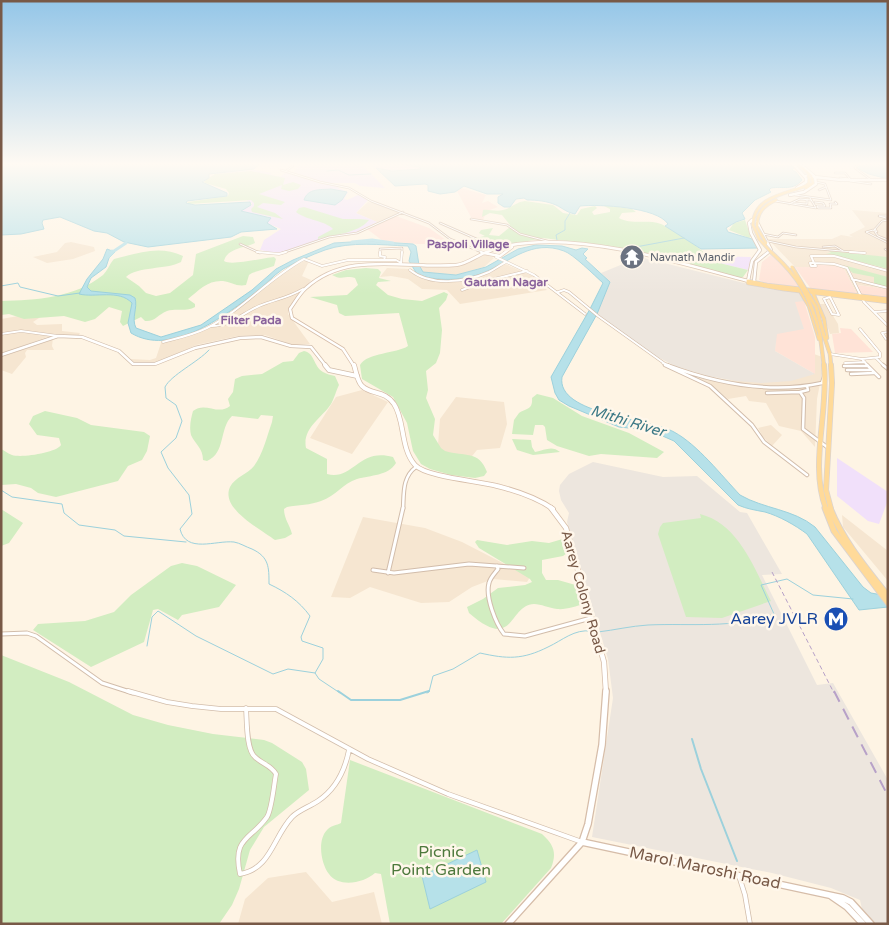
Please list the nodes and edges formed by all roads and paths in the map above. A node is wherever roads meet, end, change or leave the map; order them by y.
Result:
1 (389, 207) edge
2 (758, 207) edge
3 (765, 207) edge
4 (818, 207) edge
5 (831, 207) edge
6 (403, 212) junction
7 (888, 218) edge
8 (471, 219) dead end
9 (752, 220) junction
10 (757, 222) junction
11 (440, 224) dead end
12 (755, 226) junction
13 (875, 231) junction
14 (763, 234) junction
15 (796, 235) dead end
16 (888, 240) edge
17 (545, 241) joint
18 (768, 241) junction
19 (550, 242) junction
20 (888, 243) edge
21 (240, 244) dead end
22 (514, 245) junction
23 (501, 248) junction
24 (819, 248) junction
25 (885, 249) dead end
26 (888, 251) edge
27 (844, 252) junction
28 (484, 253) junction
29 (865, 253) dead end
30 (497, 258) junction
31 (384, 260) junction
32 (506, 262) junction
33 (401, 263) junction
34 (408, 263) joint
35 (410, 270) dead end
36 (527, 271) junction
37 (888, 271) edge
38 (722, 276) joint
39 (852, 277) junction
40 (748, 282) junction
41 (754, 283) junction
42 (888, 288) edge
43 (303, 289) junction
44 (462, 290) dead end
45 (799, 290) junction
46 (812, 291) junction
47 (558, 292) dead end
48 (819, 293) junction
49 (829, 295) junction
50 (861, 296) junction
51 (824, 298) junction
52 (888, 301) edge
53 (807, 303) junction
54 (818, 304) junction
55 (888, 311) edge
56 (874, 312) junction
57 (585, 314) dead end
58 (212, 326) junction
59 (888, 326) edge
60 (860, 329) dead end
61 (888, 332) edge
62 (1, 334) edge
63 (58, 336) junction
64 (822, 336) junction
65 (886, 339) dead end
66 (163, 342) dead end
67 (826, 342) junction
68 (822, 348) junction
69 (830, 354) junction
70 (1, 355) edge
71 (876, 357) junction
72 (653, 358) junction
73 (862, 359) junction
74 (865, 362) junction
75 (868, 366) junction
76 (888, 369) edge
77 (848, 370) dead end
78 (872, 370) junction
79 (875, 373) junction
80 (851, 374) dead end
81 (357, 376) junction
82 (825, 376) junction
83 (879, 377) dead end
84 (807, 386) junction
85 (800, 392) junction
86 (768, 393) dead end
87 (820, 443) junction
88 (827, 446) junction
89 (417, 466) junction
90 (807, 475) dead end
91 (497, 566) junction
92 (524, 568) dead end
93 (373, 570) dead end
94 (388, 573) junction
95 (888, 596) edge
96 (888, 603) edge
97 (591, 618) junction
98 (1, 634) edge
99 (246, 708) junction
100 (349, 750) junction
101 (582, 842) junction
102 (739, 875) junction
103 (828, 894) junction
104 (508, 924) edge
105 (750, 924) edge
106 (863, 924) edge
107 (871, 924) edge

1 - 6 street
2 - 9 main road
3 - 10 main road
4 - 5 street
6 - 21 street
6 - 28 street
7 - 13 street
8 - 19 street
9 - 12 main road
9 - 40 main road
10 - 12 main road
10 - 14 main road
11 - 23 street
12 - 64 main road, bridge
13 - 16 street
13 - 20 street
14 - 15 street
14 - 18 main road
17 - 19 main road
17 - 22 main road
18 - 24 street
18 - 41 main road
19 - 38 main road
22 - 23 main road
22 - 30 main road
23 - 28 main road
24 - 27 street
24 - 27 street
25 - 26 street
27 - 29 street
28 - 30 main road
28 - 34 main road
30 - 32 street
31 - 33 street
31 - 33 street
31 - 58 street
32 - 35 street
32 - 36 street
33 - 34 main road
33 - 43 main road
36 - 44 street
36 - 57 street
37 - 39 street
38 - 40 main road
39 - 42 street
39 - 50 street
40 - 41 main road
41 - 45 main road
43 - 58 street
43 - 81 main road
45 - 46 main road
45 - 53 main road
46 - 48 main road
46 - 50 main road
46 - 54 main road
47 - 72 street
48 - 49 main road
48 - 51 street
49 - 50 main road
49 - 51 street
49 - 51 street
50 - 52 main road
50 - 56 street
53 - 54 main road
53 - 68 main road
54 - 67 main road
55 - 56 street
56 - 59 street
58 - 66 street
60 - 71 street
61 - 65 street
62 - 63 street
63 - 70 main road
63 - 81 main road
64 - 67 main road
64 - 68 main road
67 - 69 main road
68 - 82 main road
69 - 73 street
69 - 88 main road
71 - 73 street
71 - 76 street
72 - 84 street
72 - 90 street
73 - 74 street
74 - 75 street
74 - 75 street
75 - 78 street
77 - 78 street
78 - 79 street
79 - 80 street
79 - 83 street
81 - 89 main road
82 - 84 street
82 - 87 main road
84 - 85 street
85 - 86 street
85 - 87 street
87 - 88 street
87 - 96 main road
88 - 95 main road
89 - 94 street
89 - 97 main road, Aarey Colony Road
91 - 92 street
91 - 94 street
91 - 97 street
93 - 94 street
97 - 101 main road, Aarey Colony Road
98 - 99 street
99 - 100 street
99 - 100 street
100 - 101 street
101 - 102 main road, Marol Maroshi Road
101 - 104 main road, Aarey Colony Road
102 - 103 main road, Marol Maroshi Road
102 - 105 street
103 - 106 main road, Marol Maroshi Road
103 - 107 main road, Marol Maroshi Road

